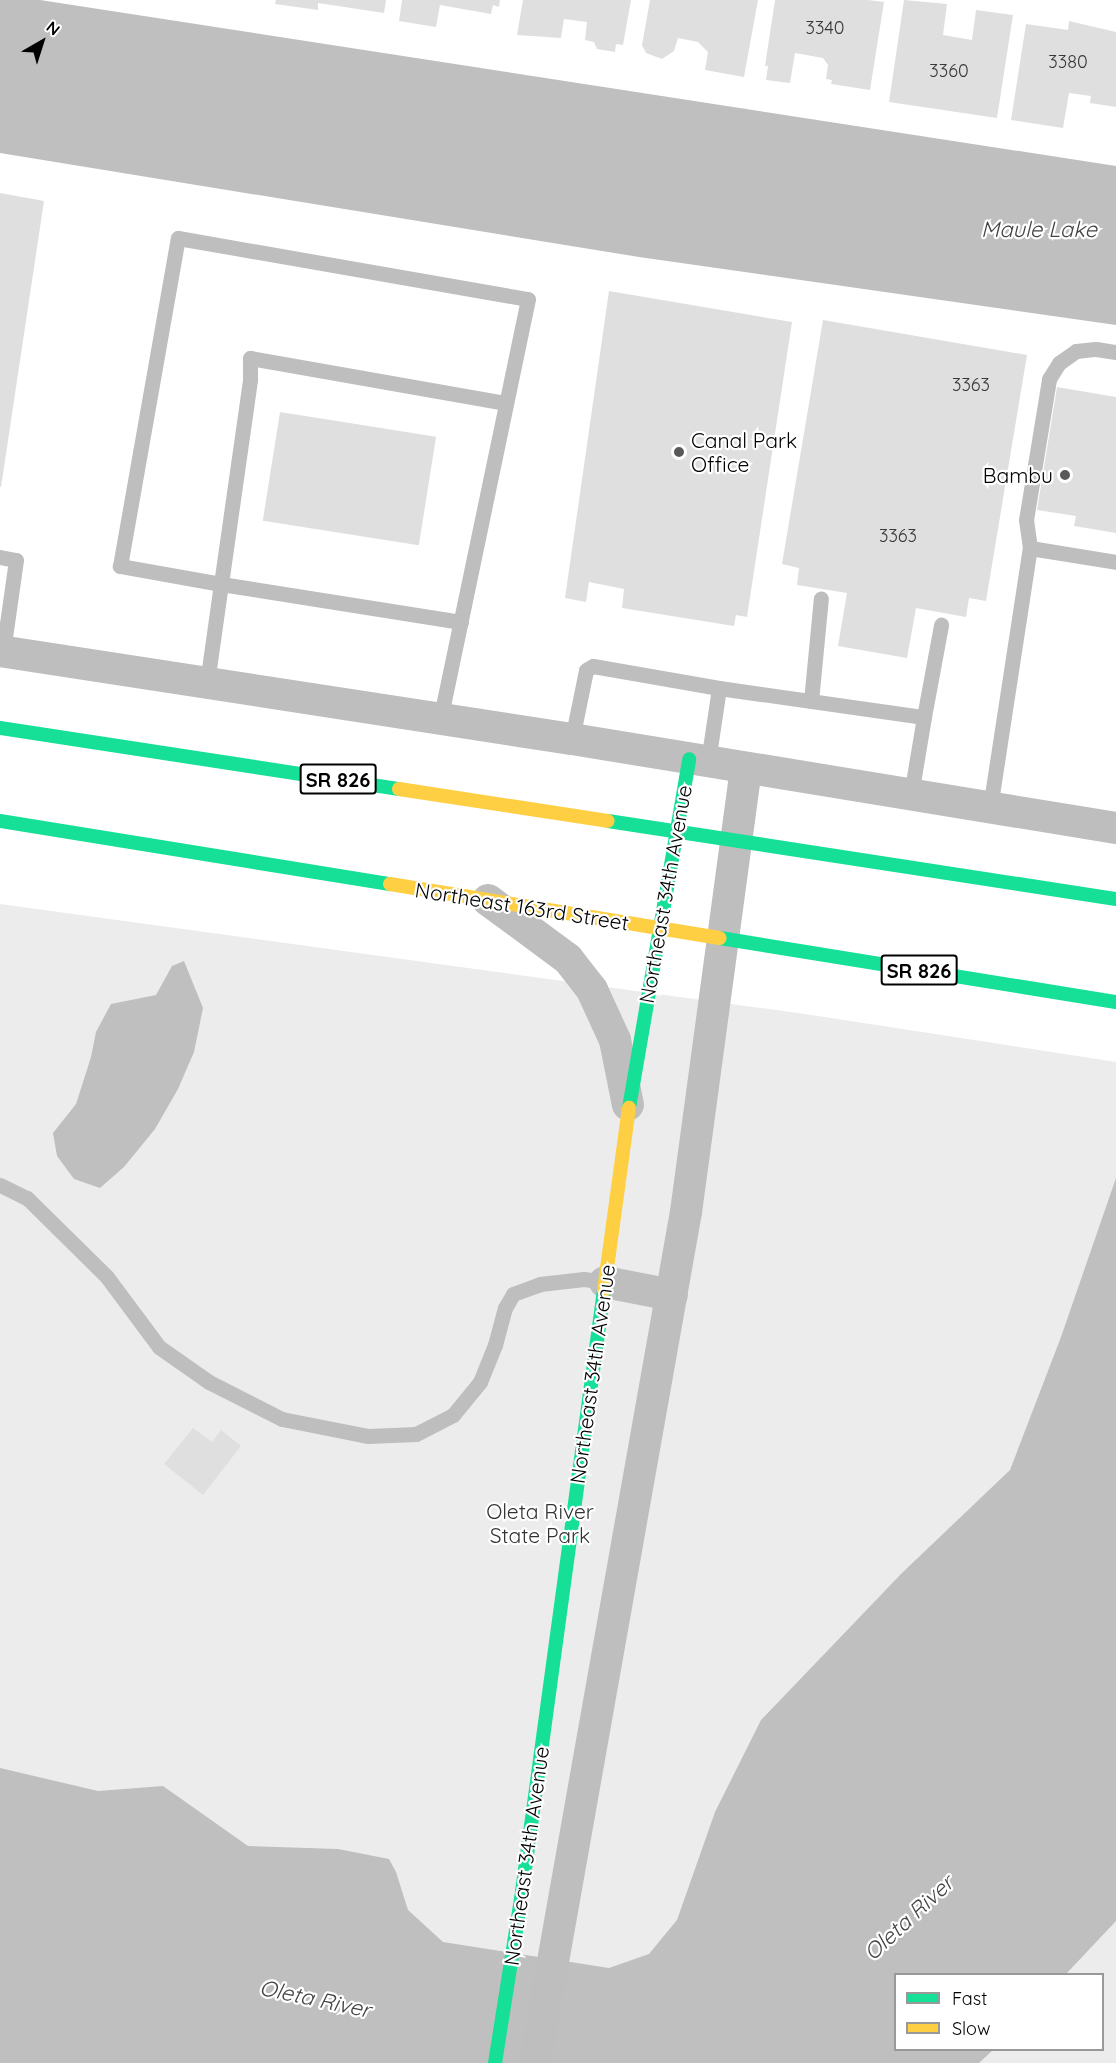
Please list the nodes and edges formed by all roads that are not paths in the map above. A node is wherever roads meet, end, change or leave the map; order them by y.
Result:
1 (1116, 352) edge
2 (506, 403) junction
3 (1030, 548) junction
4 (0, 557) edge
5 (1116, 562) edge
6 (221, 584) junction
7 (821, 598) dead end
8 (461, 622) junction
9 (941, 625) dead end
10 (1, 651) edge
11 (207, 683) junction
12 (719, 688) junction
13 (810, 701) junction
14 (924, 717) junction
15 (440, 719) junction
16 (0, 728) edge
17 (572, 739) junction
18 (699, 760) junction
19 (746, 768) junction
20 (911, 795) junction
21 (990, 808) junction
22 (0, 821) edge
23 (1116, 828) edge
24 (677, 830) junction
25 (736, 839) junction
26 (1116, 899) edge
27 (488, 900) junction
28 (658, 928) junction
29 (722, 939) junction
30 (1116, 1002) edge
31 (628, 1106) junction
32 (0, 1185) edge
33 (605, 1282) junction
34 (672, 1295) junction
35 (495, 2063) edge
36 (535, 2063) edge

1 - 3 lane
2 - 6 lane
2 - 6 lane
2 - 8 lane
3 - 5 lane
3 - 21 lane
4 - 10 lane
6 - 8 lane
6 - 11 lane
7 - 13 lane
8 - 15 lane
9 - 14 lane
10 - 11 street
11 - 15 street
12 - 13 lane
12 - 17 lane
12 - 18 lane
13 - 14 lane
14 - 20 lane
15 - 17 street
16 - 24 main road, SR 826
17 - 18 street
18 - 19 street
18 - 24 main road, Northeast 34th Avenue
19 - 20 street
19 - 25 street, Northeast 34th Avenue
20 - 21 street
21 - 23 street
22 - 27 main road, Northeast 163rd Street / SR 826
24 - 25 main road, SR 826
24 - 28 main road, Northeast 34th Avenue
25 - 26 main road, SR 826
25 - 29 street, Northeast 34th Avenue
27 - 28 main road, Northeast 163rd Street / SR 826
27 - 31 street
28 - 29 main road, Northeast 163rd Street / SR 826
28 - 31 main road, Northeast 34th Avenue
29 - 30 main road, Northeast 163rd Street / SR 826
29 - 34 street, Northeast 34th Avenue
31 - 33 main road, Northeast 34th Avenue
32 - 33 lane
33 - 34 street
33 - 35 main road, Northeast 34th Avenue
34 - 36 street, Northeast 34th Avenue

